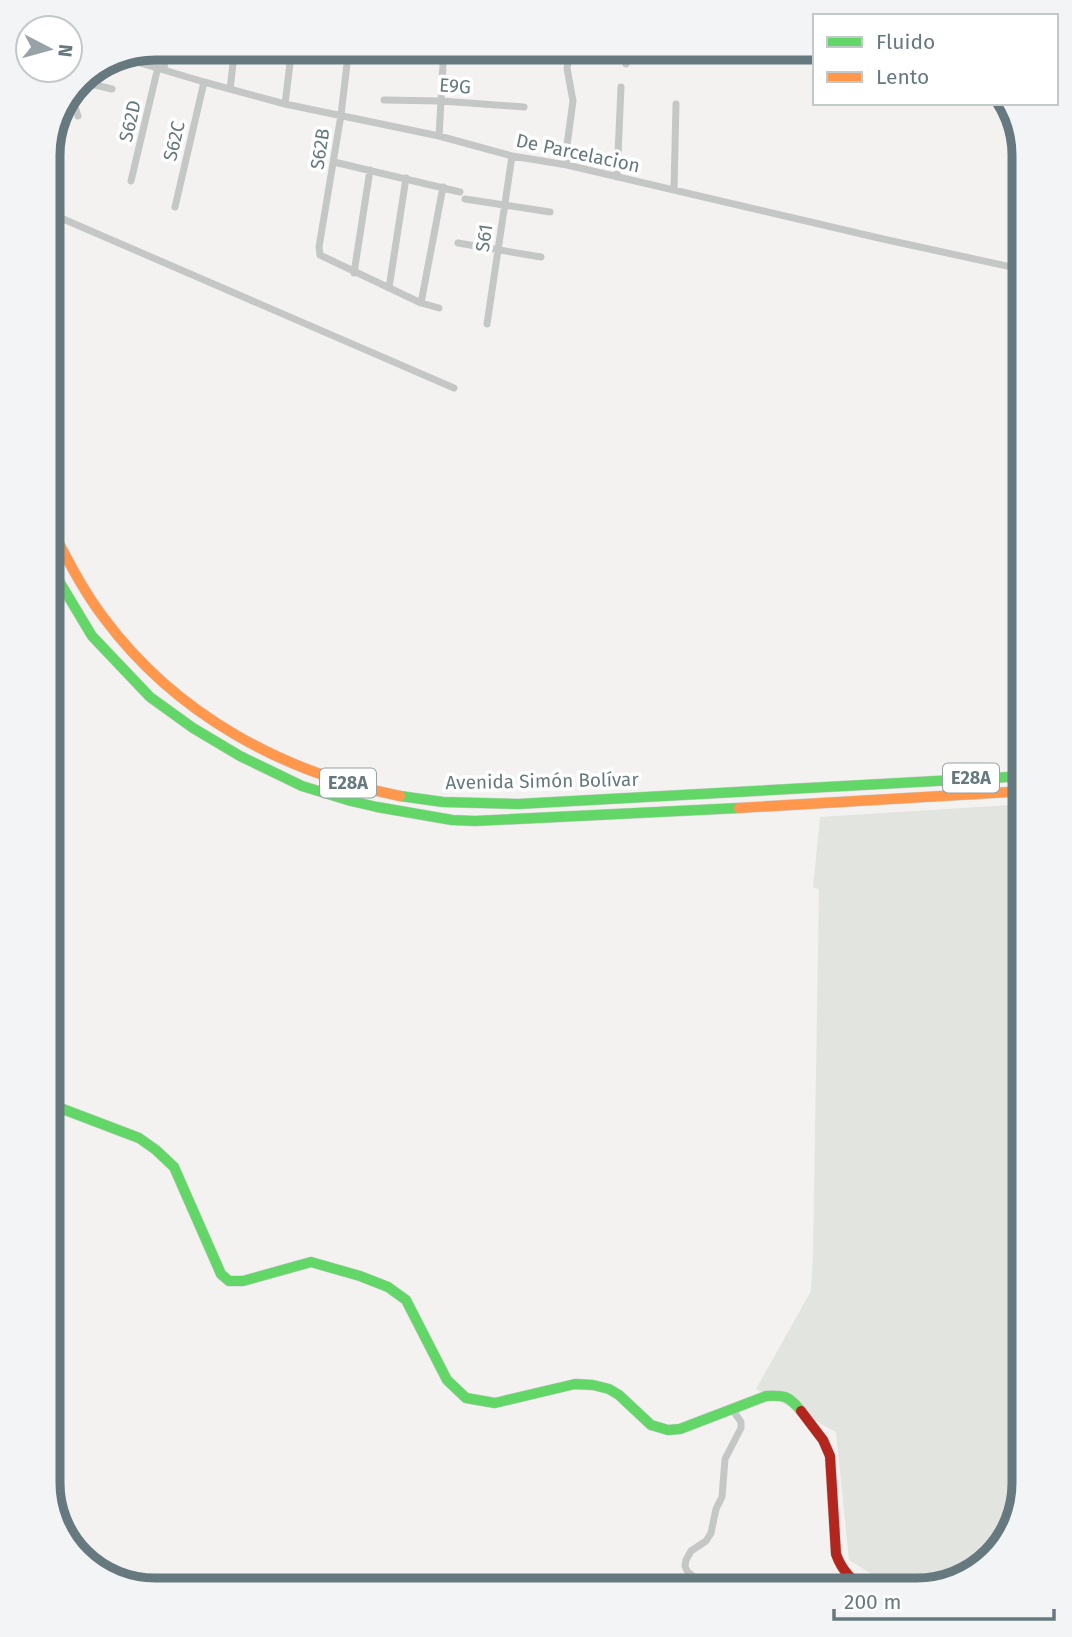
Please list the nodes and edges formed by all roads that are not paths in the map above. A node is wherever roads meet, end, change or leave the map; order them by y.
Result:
1 (163, 60) edge
2 (233, 60) edge
3 (290, 60) edge
4 (347, 60) edge
5 (443, 60) edge
6 (569, 60) edge
7 (627, 60) edge
8 (135, 61) edge
9 (626, 64) dead end
10 (161, 68) junction
11 (204, 82) junction
12 (91, 84) edge
13 (621, 87) dead end
14 (112, 89) dead end
15 (230, 89) junction
16 (384, 100) dead end
17 (440, 101) junction
18 (285, 104) junction
19 (676, 104) dead end
20 (74, 105) edge
21 (524, 107) dead end
22 (78, 116) dead end
23 (341, 116) junction
24 (439, 136) junction
25 (512, 156) junction
26 (334, 162) junction
27 (567, 165) junction
28 (370, 170) junction
29 (617, 177) junction
30 (406, 178) junction
31 (131, 181) dead end
32 (443, 187) junction
33 (674, 190) junction
34 (504, 205) junction
35 (175, 207) dead end
36 (550, 212) dead end
37 (60, 218) edge
38 (458, 243) dead end
39 (498, 249) junction
40 (541, 257) dead end
41 (1012, 267) edge
42 (354, 272) junction
43 (389, 288) junction
44 (421, 303) junction
45 (439, 308) dead end
46 (487, 324) dead end
47 (454, 388) dead end
48 (60, 546) edge
49 (60, 583) edge
50 (1012, 777) edge
51 (759, 791) junction
52 (1012, 792) edge
53 (759, 806) junction
54 (60, 1108) edge
55 (732, 1409) junction
56 (694, 1577) edge
57 (849, 1577) edge

1 - 10 street, S62D
2 - 15 street
3 - 18 street
4 - 23 street, S62B
5 - 17 street
6 - 27 street
7 - 9 street
8 - 10 street, De Parcelacion
10 - 11 street, De Parcelacion
10 - 31 street, S62D
11 - 15 street, De Parcelacion
11 - 35 street, S62C
12 - 14 street
13 - 29 street
15 - 18 street, De Parcelacion
16 - 17 street, E9G
17 - 21 street, E9G
17 - 24 street
18 - 23 street, De Parcelacion
19 - 33 street
20 - 22 street
23 - 24 street, De Parcelacion
23 - 26 street, S62B
24 - 25 street, De Parcelacion
25 - 27 street, De Parcelacion
25 - 34 street, S61
26 - 28 street
26 - 42 street, S62B
27 - 29 street, De Parcelacion
28 - 30 street
28 - 42 street
29 - 33 street, De Parcelacion
30 - 32 street
30 - 43 street
32 - 34 street
32 - 44 street
33 - 41 street, De Parcelacion
34 - 36 street
34 - 39 street, S61
37 - 47 street
38 - 39 street
39 - 40 street
39 - 46 street, S61
42 - 43 street
43 - 44 street
44 - 45 street
48 - 51 main road, Avenida Simón Bolívar / E28A
49 - 53 main road, Avenida Simón Bolívar / E28A
50 - 51 main road, Avenida Simón Bolívar / E28A
51 - 53 main road
52 - 53 main road, Avenida Simón Bolívar / E28A
54 - 55 main road
55 - 56 street
55 - 57 main road

